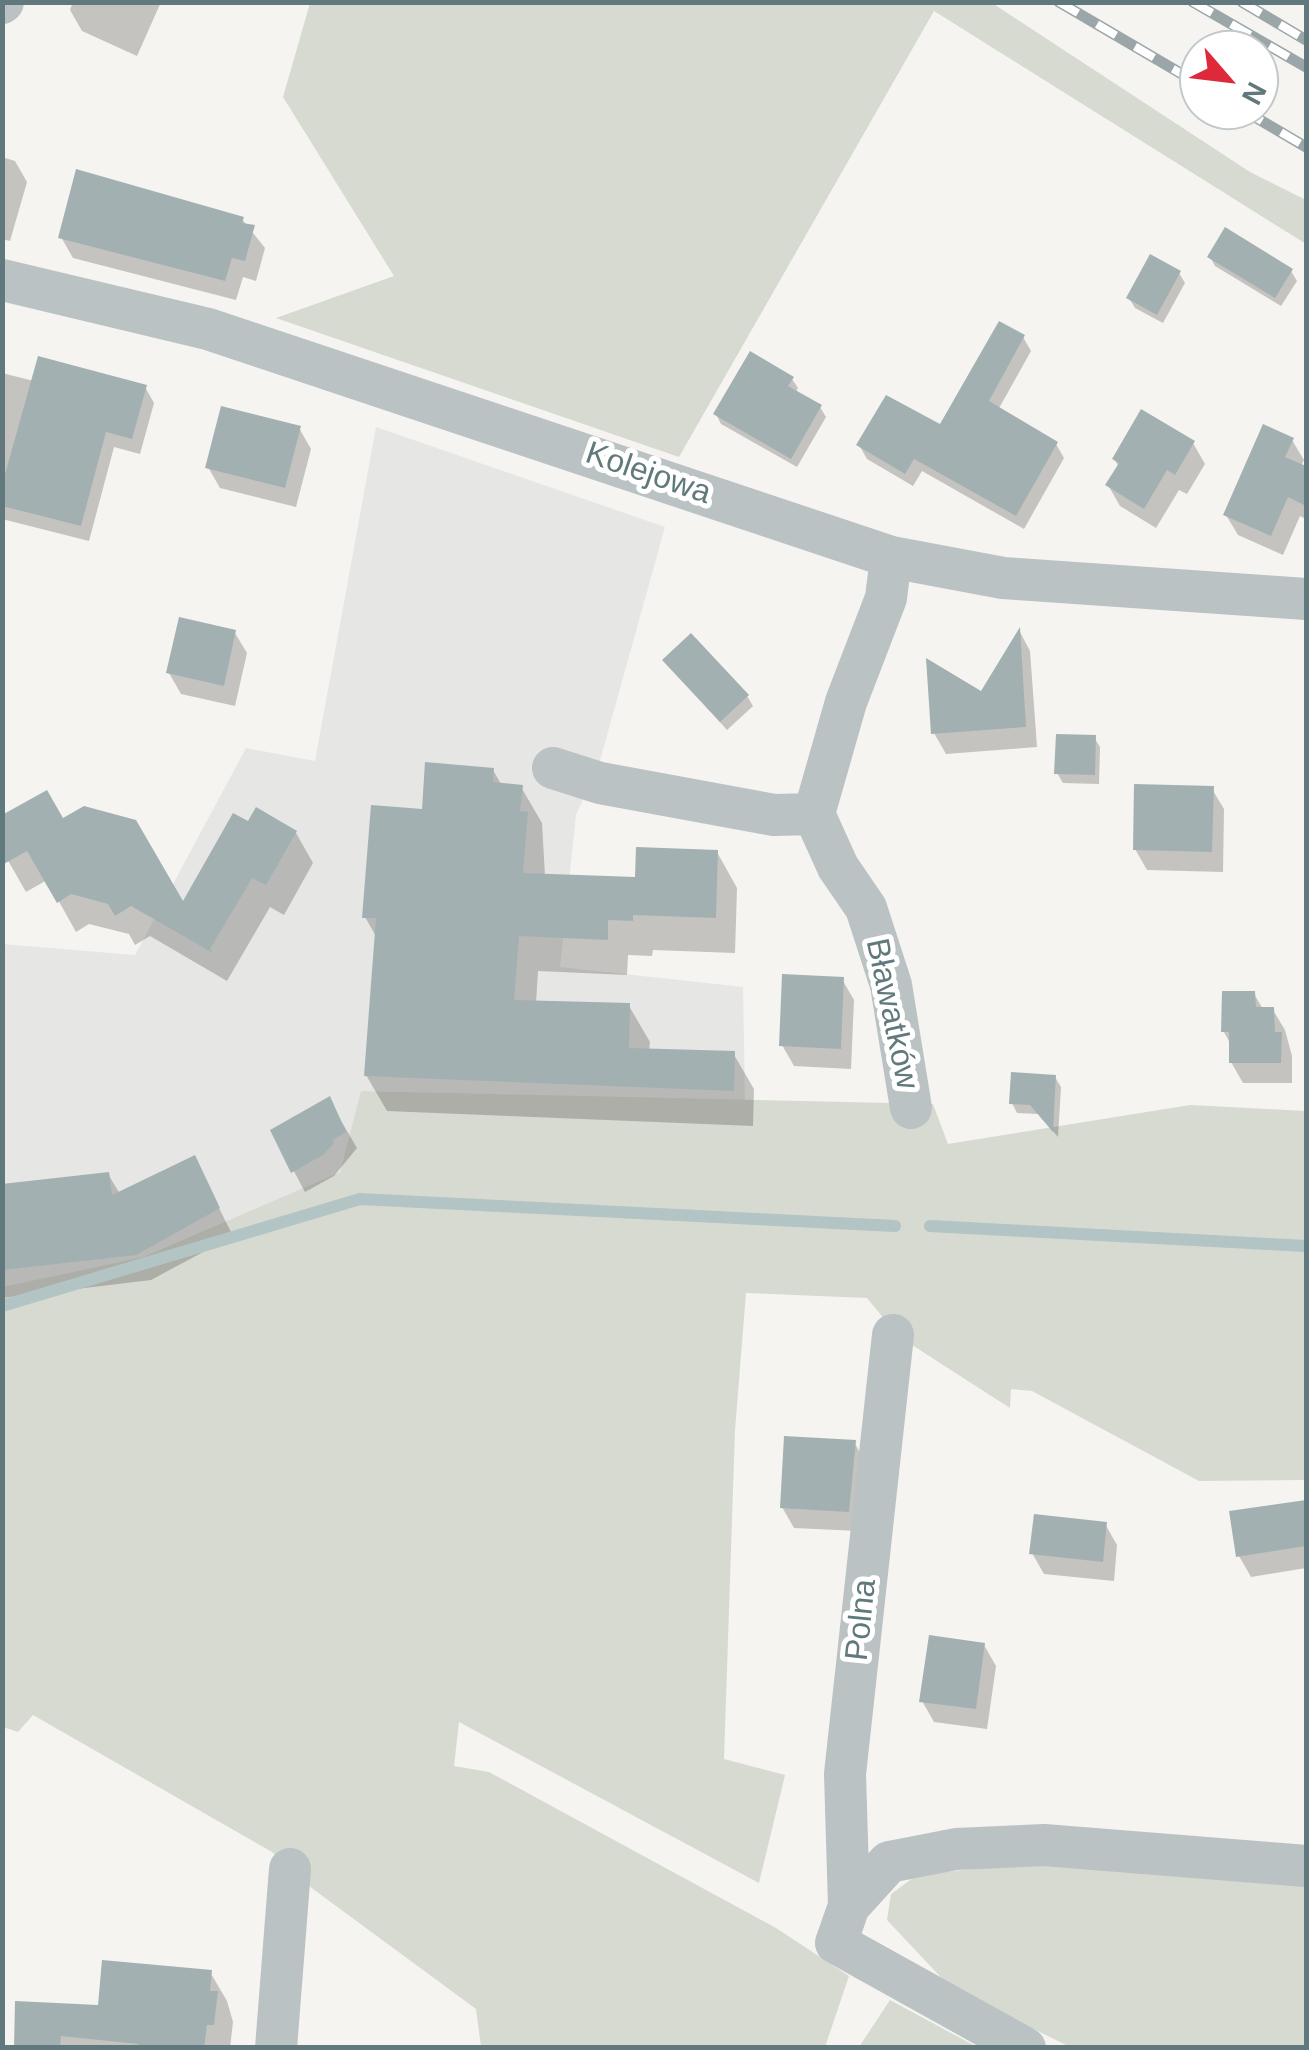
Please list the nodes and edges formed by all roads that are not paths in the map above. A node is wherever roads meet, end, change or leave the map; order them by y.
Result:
1 (2, 280) edge
2 (891, 557) junction
3 (1306, 599) edge
4 (553, 768) dead end
5 (814, 814) junction
6 (911, 1108) dead end
7 (893, 1335) dead end
8 (1306, 1866) edge
9 (290, 1869) dead end
10 (842, 1925) junction
11 (276, 2048) edge
12 (1025, 2048) edge

1 - 2 street, Kolejowa
2 - 3 street, Kolejowa
2 - 5 street
4 - 5 street
5 - 6 street, Bławatków
7 - 10 street, Polna
8 - 10 street
9 - 11 street
10 - 12 street

